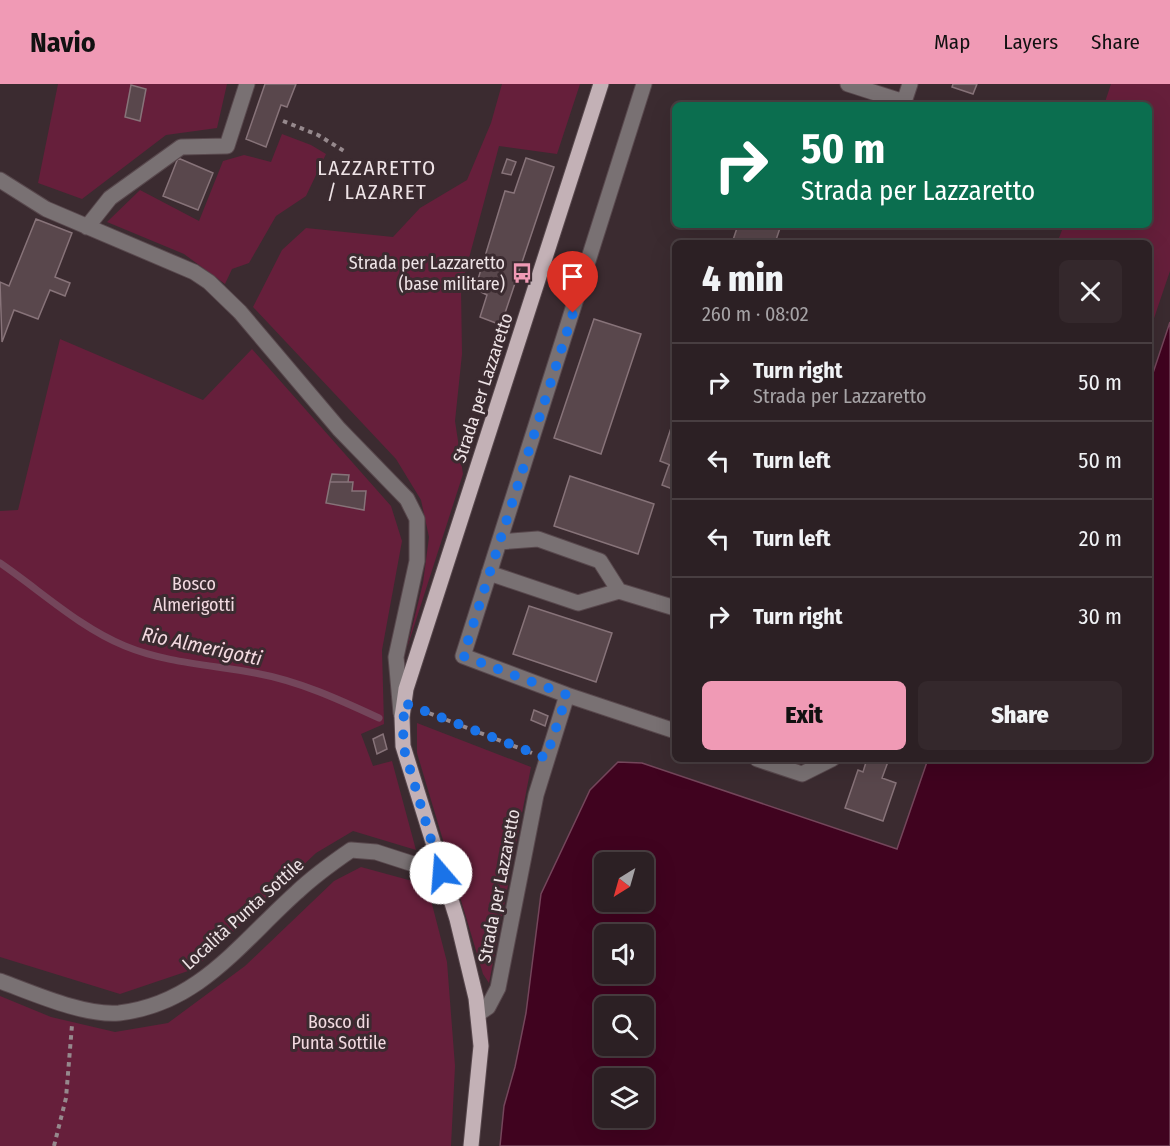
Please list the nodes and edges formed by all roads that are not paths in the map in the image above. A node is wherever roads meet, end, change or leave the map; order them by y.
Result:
1 (247, 84) edge
2 (601, 84) edge
3 (644, 84) edge
4 (848, 84) edge
5 (910, 84) edge
6 (0, 180) edge
7 (87, 227) junction
8 (499, 542) junction
9 (489, 573) junction
10 (620, 591) junction
11 (672, 607) edge
12 (567, 695) junction
13 (403, 710) junction
14 (672, 730) edge
15 (766, 762) edge
16 (826, 762) edge
17 (441, 873) junction
18 (0, 981) edge
19 (478, 1014) junction
20 (471, 1146) edge

1 - 7 street
2 - 13 main road, Strada per Lazzaretto
3 - 8 street
4 - 5 street
6 - 7 street
7 - 13 street
8 - 9 street
8 - 10 street
9 - 10 street
9 - 12 street
10 - 11 street
12 - 14 street
12 - 19 street, Strada per Lazzaretto
13 - 17 main road, Strada per Lazzaretto
15 - 16 street
17 - 18 street, Località Punta Sottile
17 - 19 main road, Strada per Lazzaretto
19 - 20 main road, Strada per Lazzaretto

